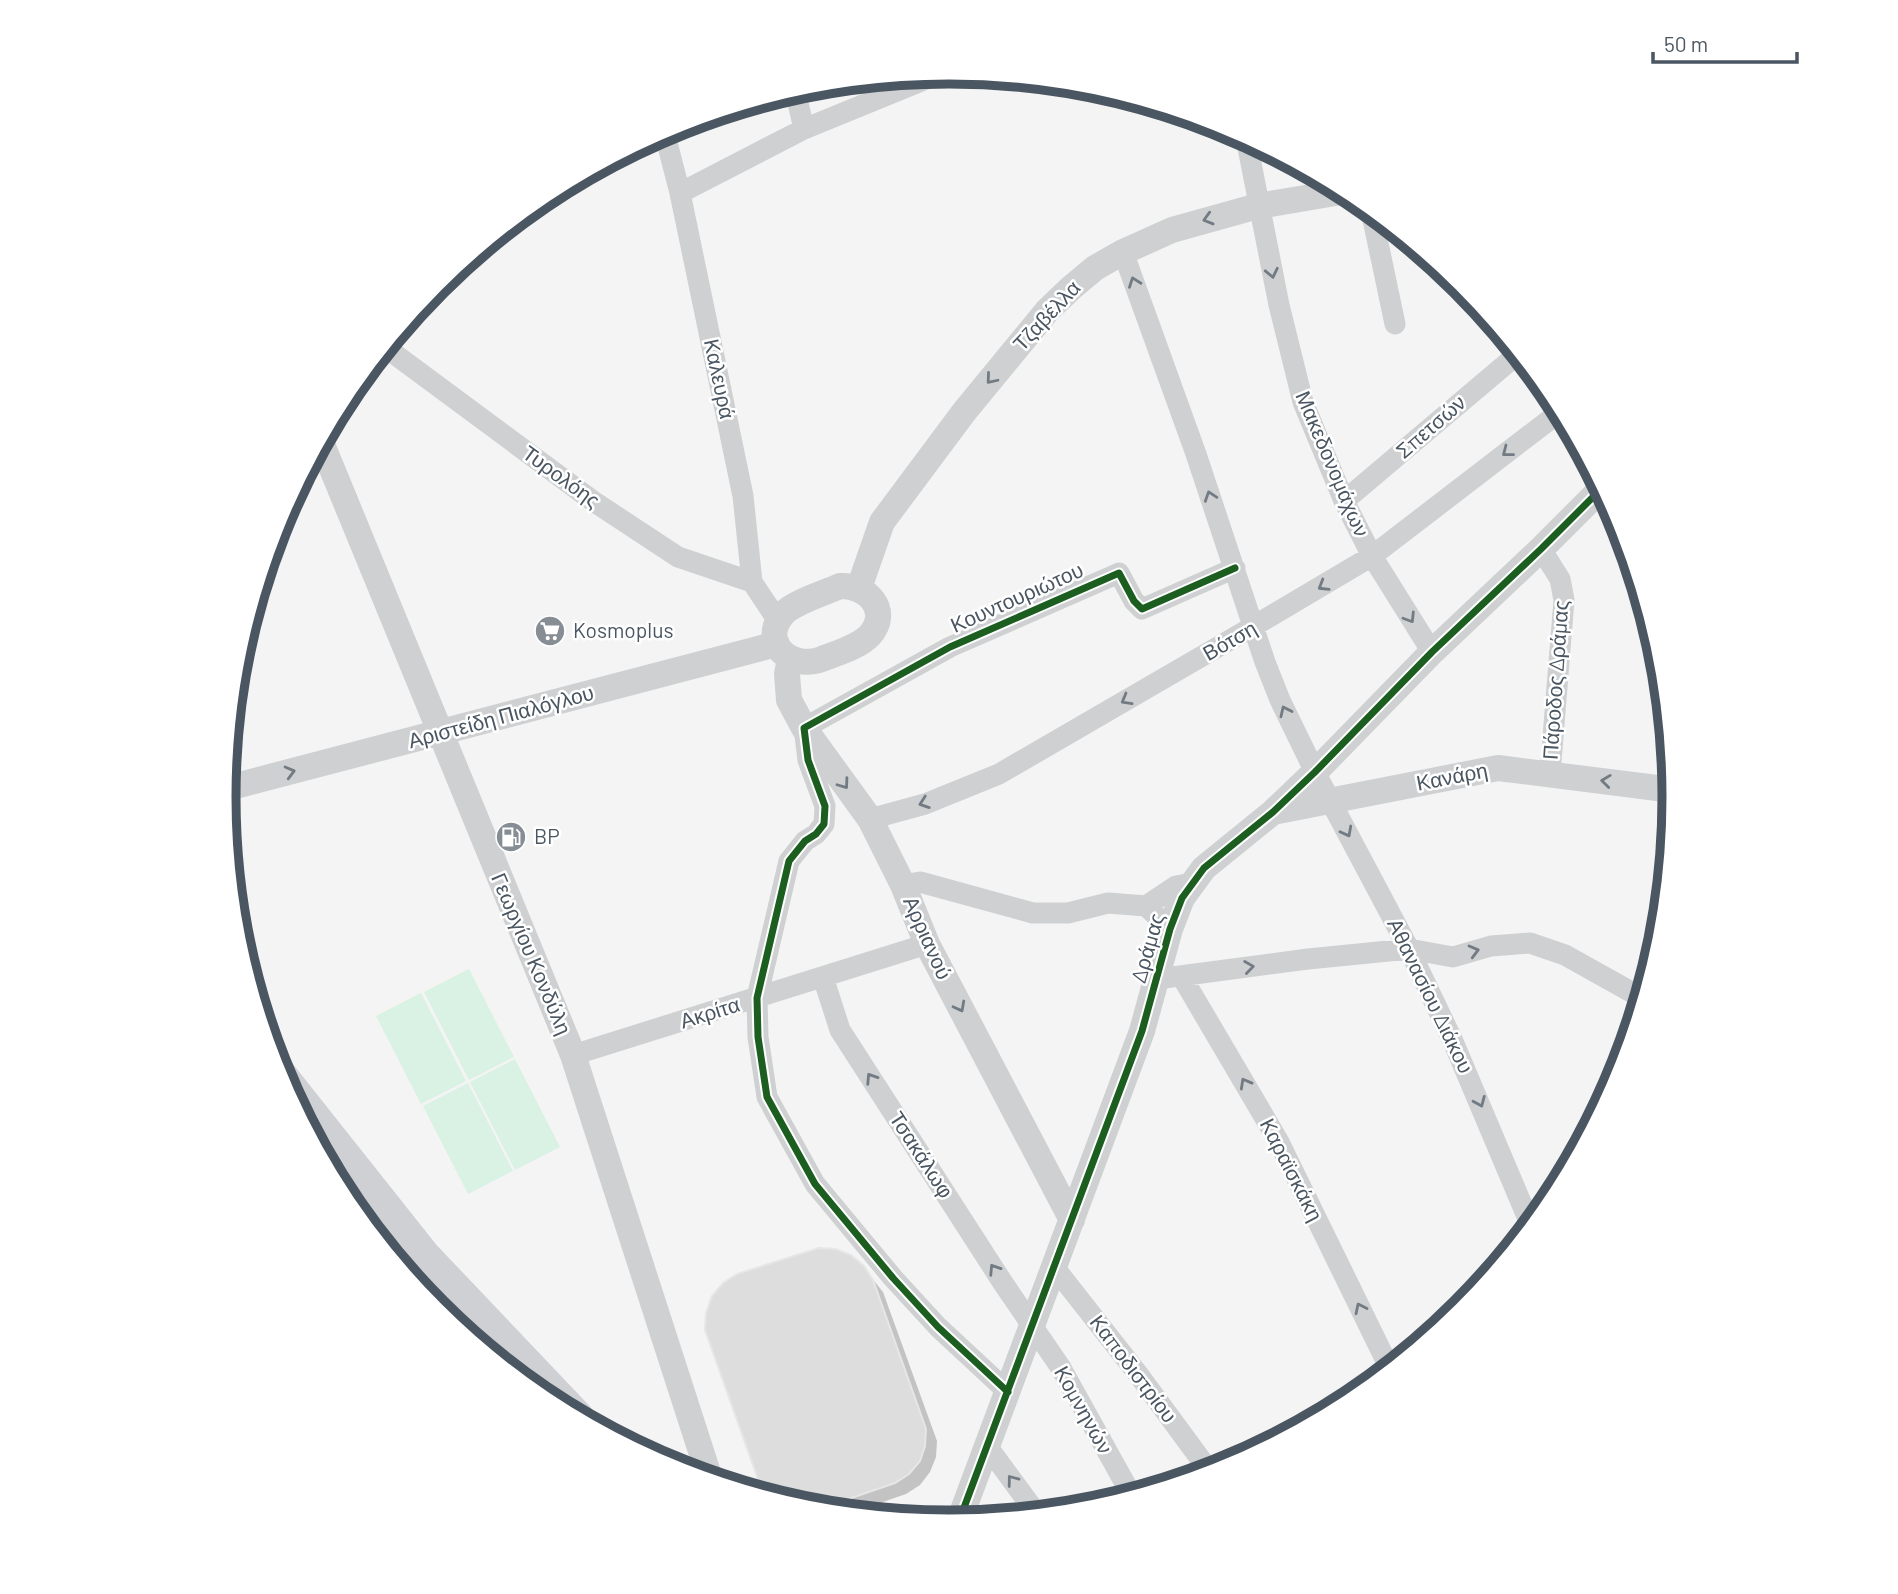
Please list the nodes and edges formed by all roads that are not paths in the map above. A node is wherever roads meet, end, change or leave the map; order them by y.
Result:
1 (911, 86) edge
2 (797, 101) edge
3 (804, 129) junction
4 (667, 142) edge
5 (1248, 150) edge
6 (680, 193) junction
7 (1329, 194) edge
8 (1258, 206) junction
9 (1374, 225) edge
10 (1123, 252) junction
11 (1395, 324) dead end
12 (392, 352) edge
13 (1512, 359) edge
14 (1552, 418) edge
15 (325, 454) edge
16 (1594, 496) edge
17 (1344, 501) junction
18 (1541, 549) junction
19 (1372, 556) junction
20 (1235, 568) junction
21 (752, 582) junction
22 (859, 588) junction
23 (1254, 626) junction
24 (782, 641) junction
25 (1432, 652) junction
26 (804, 728) junction
27 (438, 733) junction
28 (1315, 772) junction
29 (1550, 774) junction
30 (236, 786) edge
31 (1662, 788) edge
32 (1331, 801) junction
33 (1273, 812) junction
34 (870, 819) junction
35 (1192, 883) junction
36 (903, 885) junction
37 (1146, 906) junction
38 (1170, 929) junction
39 (926, 944) junction
40 (1409, 949) junction
41 (823, 977) junction
42 (1169, 978) junction
43 (1634, 994) edge
44 (757, 998) junction
45 (573, 1055) junction
46 (330, 1150) edge
47 (1528, 1213) edge
48 (1072, 1220) junction
49 (414, 1262) edge
50 (1054, 1267) junction
51 (1032, 1326) junction
52 (1386, 1361) edge
53 (539, 1380) edge
54 (1008, 1392) junction
55 (986, 1446) junction
56 (1203, 1463) edge
57 (705, 1467) edge
58 (1127, 1487) edge
59 (1030, 1505) edge
60 (963, 1509) edge

1 - 3 street
2 - 3 street
3 - 6 street
4 - 6 street, Καλευρά
5 - 8 street, Μακεδονομάχων
6 - 21 street, Καλευρά
7 - 8 street, Τζαβέλλα
8 -> 10 street, Τζαβέλλα
8 -> 17 street, Μακεδονομάχων
9 - 11 street
20 -> 10 street
10 -> 22 street, Τζαβέλλα
12 - 21 street, Τυρολόης
13 - 17 street, Σπετσών
14 -> 19 street, Βότση
15 - 27 street, Γεωργίου Κονδύλη
16 - 18 street, Δράμας
17 - 19 street, Μακεδονομάχων
18 - 25 street, Δράμας
18 - 29 street, Πάροδος Δράμας
19 -> 23 street, Βότση
19 -> 25 street, Μακεδονομάχων
20 - 23 street
20 - 26 street, Κουντουριώτου
21 - 24 street, Καλευρά
22 - 24 street
22 - 24 street
28 -> 23 street
23 -> 34 street, Βότση
24 - 26 street, Αρριανού
24 - 27 street, Αριστείδη Πιαλόγλου
25 - 28 street, Δράμας
26 -> 34 street, Αρριανού
26 - 44 street
30 -> 27 street, Αριστείδη Πιαλόγλου
27 - 45 street, Γεωργίου Κονδύλη
28 - 32 street, Αθανασίου Διάκου
28 - 33 street, Δράμας
31 -> 29 street, Κανάρη
29 - 32 street, Κανάρη
32 - 33 street, Κανάρη
32 -> 40 street, Αθανασίου Διάκου
33 - 35 street, Δράμας
34 - 36 street, Αρριανού
35 - 37 street
35 - 38 street, Δράμας
36 - 37 street
36 - 39 street, Αρριανού
37 - 38 street
38 - 42 street, Δράμας
39 - 41 street, Ακρίτα
39 -> 48 street, Αρριανού
42 -> 40 street
40 -> 43 street
40 -> 47 street, Αθανασίου Διάκου
41 - 44 street, Ακρίτα
51 -> 41 street, Τσακάλωφ
42 - 48 street, Δράμας
52 -> 42 street, Καραϊσκάκη
44 - 45 street, Ακρίτα
44 - 54 street
45 - 57 street, Γεωργίου Κονδύλη
46 - 49 main road
48 - 50 street, Δράμας
49 - 53 main road
50 - 51 street, Δράμας
50 - 56 street, Καποδιστρίου
51 - 54 street, Δράμας
51 - 58 street, Κομνηνών
54 - 55 street, Δράμας
59 -> 55 street
55 - 60 street, Δράμας

